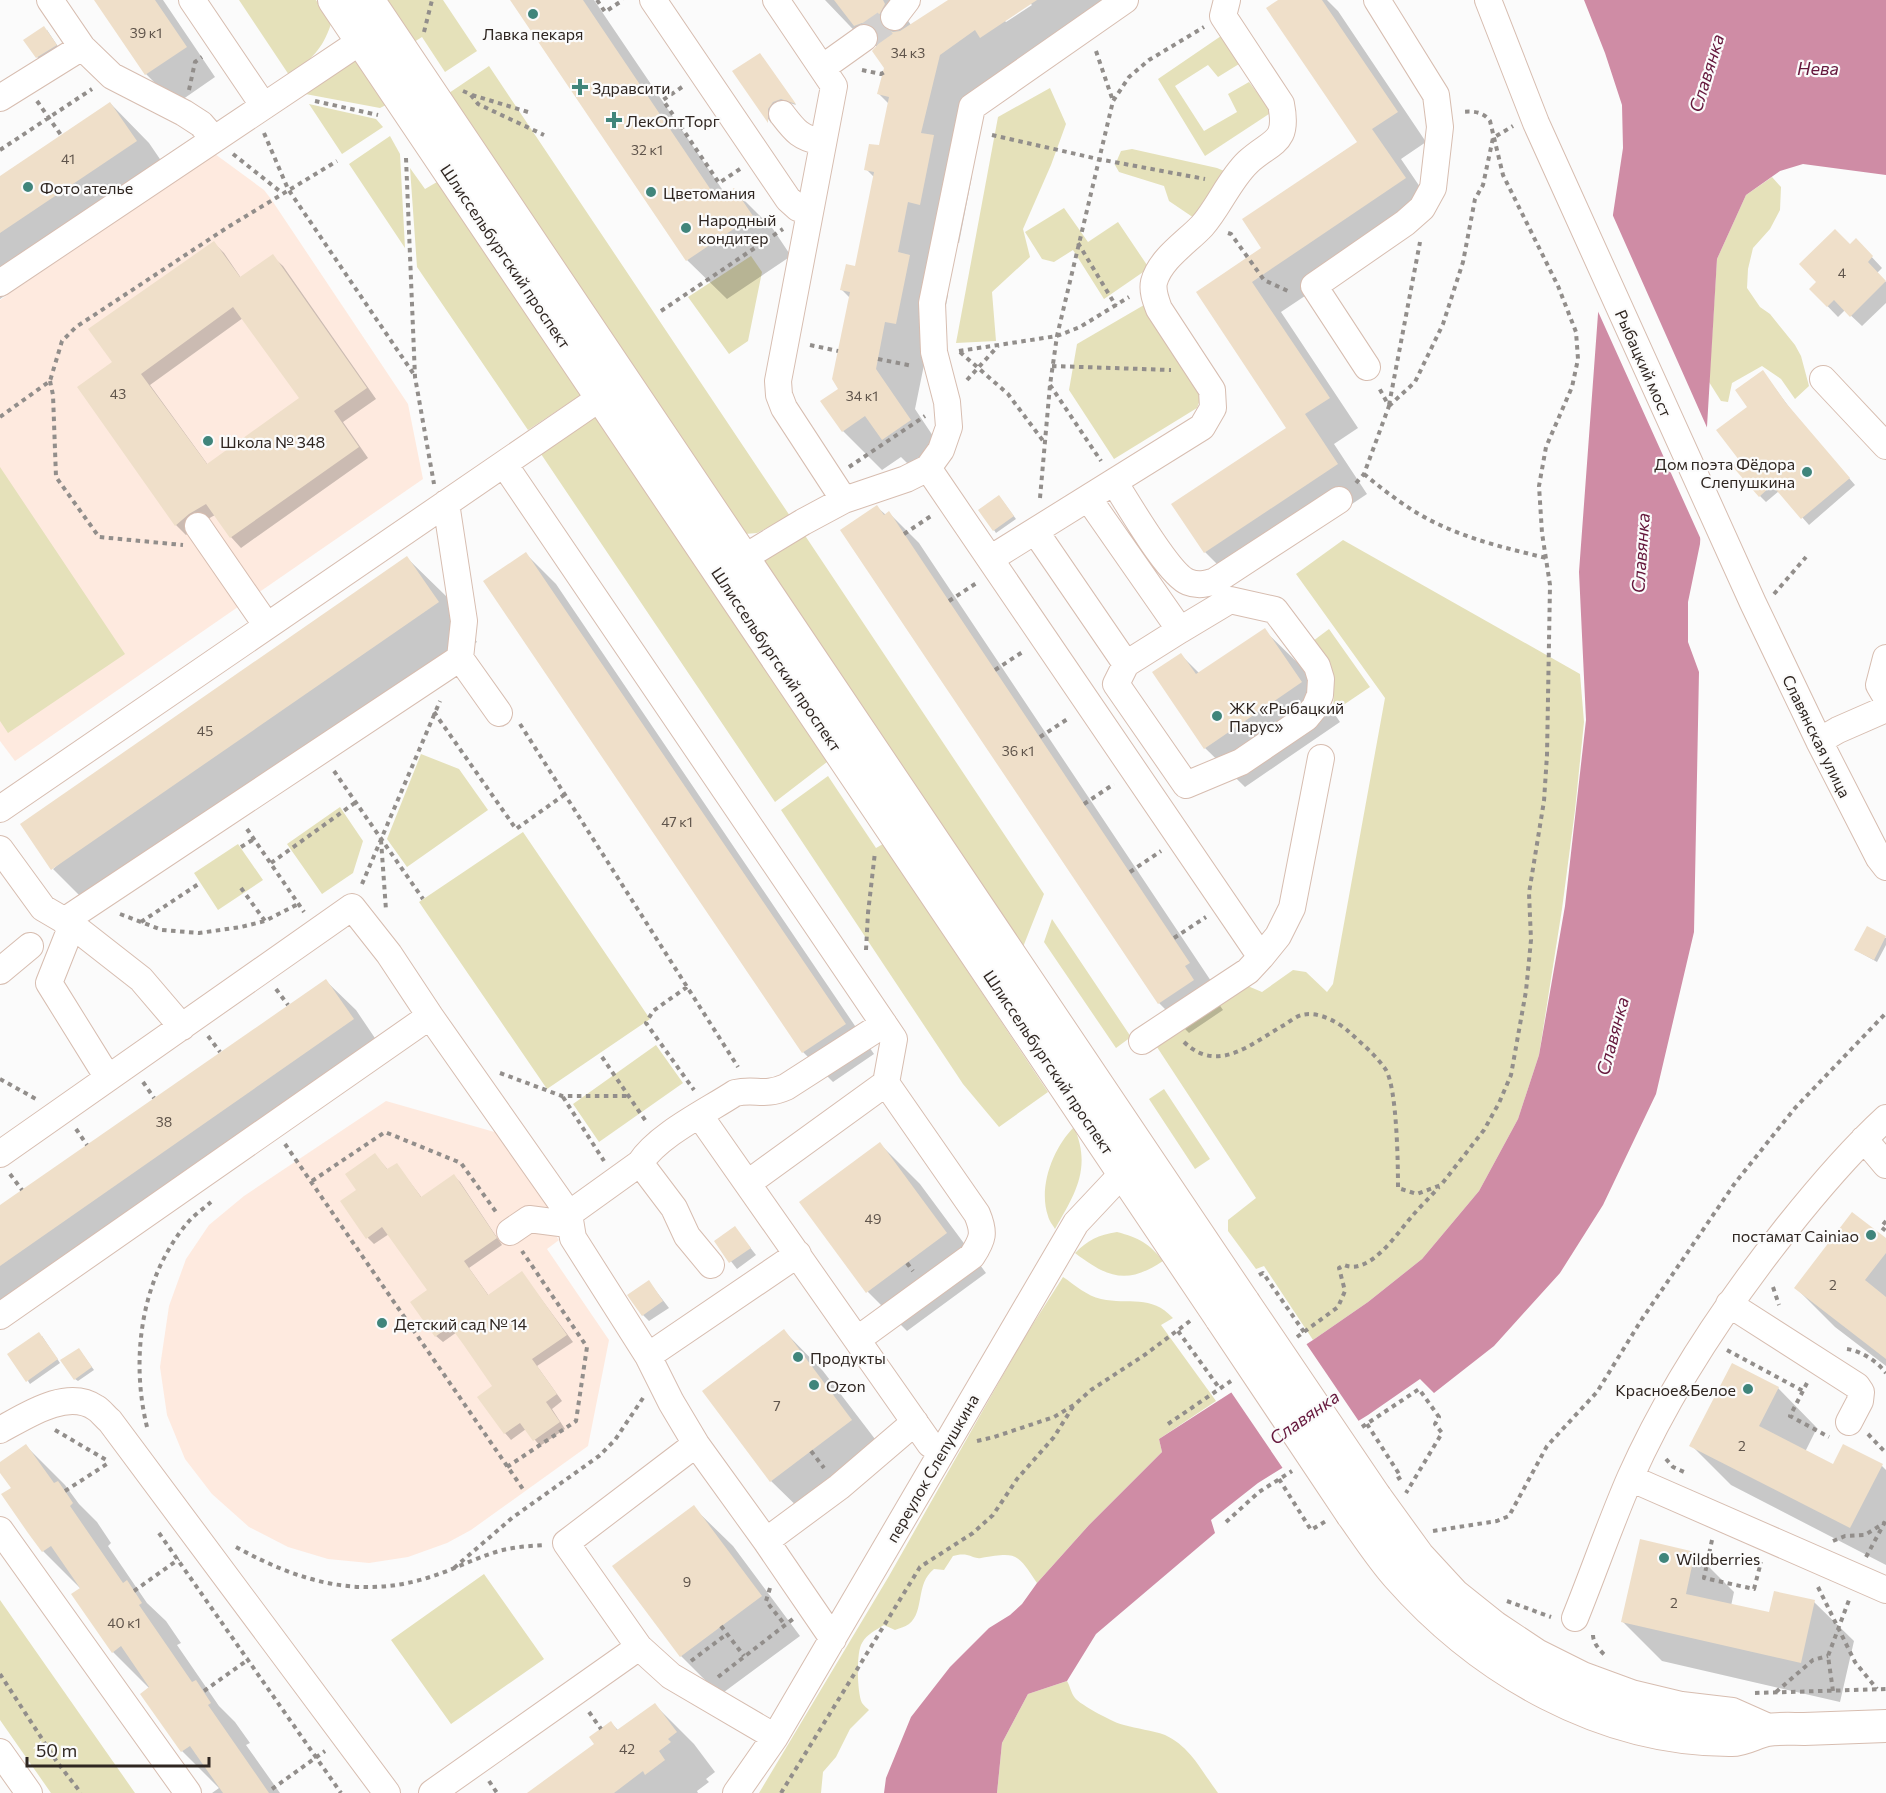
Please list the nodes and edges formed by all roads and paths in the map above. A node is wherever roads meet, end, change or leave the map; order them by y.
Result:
1 (50, 0) edge
2 (192, 0) edge
3 (334, 0) edge
4 (368, 0) edge
5 (432, 0) edge
6 (597, 0) edge
7 (622, 0) edge
8 (653, 0) edge
9 (776, 0) edge
10 (1125, 0) edge
11 (1377, 0) edge
12 (1488, 0) edge
13 (1225, 8) edge
14 (1087, 25) junction
15 (373, 33) junction
16 (422, 37) dead end
17 (864, 38) tunnel mouth
18 (82, 47) junction
19 (822, 68) junction
20 (703, 74) junction
21 (112, 76) junction
22 (24, 83) junction
23 (454, 86) dead end
24 (470, 94) junction
25 (0, 98) edge
26 (305, 99) dead end
27 (1113, 101) junction
28 (259, 108) junction
29 (528, 112) dead end
30 (782, 114) dead end
31 (380, 115) dead end
32 (1439, 116) junction
33 (48, 118) junction
34 (1509, 128) dead end
35 (968, 130) junction
36 (61, 135) dead end
37 (544, 135) dead end
38 (214, 138) junction
39 (1493, 138) junction
40 (822, 142) junction
41 (0, 150) edge
42 (405, 151) dead end
43 (759, 156) junction
44 (1098, 159) junction
45 (338, 161) dead end
46 (1232, 184) junction
47 (288, 189) junction
48 (282, 193) junction
49 (1422, 208) junction
50 (809, 212) junction
51 (1203, 225) junction
52 (1078, 243) junction
53 (1154, 282) junction
54 (0, 283) edge
55 (1314, 286) junction
56 (1116, 306) junction
57 (661, 310) dead end
58 (1057, 336) junction
59 (998, 345) junction
60 (944, 358) junction
61 (878, 359) dead end
62 (1052, 366) junction
63 (1367, 367) joint
64 (978, 368) junction
65 (1201, 371) junction
66 (415, 376) junction
67 (1823, 379) dead end
68 (50, 381) junction
69 (1050, 385) junction
70 (613, 389) junction
71 (947, 402) junction
72 (1389, 406) junction
73 (0, 417) edge
74 (1045, 443) junction
75 (1886, 446) edge
76 (504, 464) junction
77 (928, 468) junction
78 (1364, 474) junction
79 (1114, 482) junction
80 (838, 490) junction
81 (1088, 498) junction
82 (1339, 500) joint
83 (952, 503) junction
84 (442, 506) junction
85 (198, 526) dead end
86 (1035, 531) junction
87 (904, 534) dead end
88 (214, 548) junction
89 (1806, 557) dead end
90 (1546, 558) junction
91 (994, 564) junction
92 (731, 565) junction
93 (1763, 598) junction
94 (949, 602) dead end
95 (267, 626) junction
96 (1180, 630) junction
97 (1044, 638) junction
98 (460, 658) junction
99 (1886, 658) edge
100 (1126, 664) junction
101 (995, 670) dead end
102 (416, 687) junction
103 (1886, 697) edge
104 (1089, 704) junction
105 (1886, 709) edge
106 (499, 712) joint
107 (434, 713) junction
108 (1040, 737) dead end
109 (1819, 741) junction
110 (320, 751) junction
111 (1321, 758) dead end
112 (1134, 771) junction
113 (1186, 785) junction
114 (564, 795) junction
115 (1154, 800) junction
116 (356, 802) junction
117 (1084, 804) dead end
118 (234, 808) junction
119 (0, 809) edge
120 (254, 838) junction
121 (1180, 838) junction
122 (381, 839) junction
123 (876, 843) dead end
124 (241, 847) dead end
125 (0, 849) edge
126 (271, 863) junction
127 (1886, 867) edge
128 (1130, 872) dead end
129 (200, 883) dead end
130 (241, 888) dead end
131 (423, 899) dead end
132 (91, 903) junction
133 (298, 904) junction
134 (1225, 904) junction
135 (352, 907) junction
136 (265, 921) junction
137 (141, 922) junction
138 (68, 923) junction
139 (317, 932) junction
140 (1174, 938) dead end
141 (30, 946) dead end
142 (866, 950) dead end
143 (388, 954) junction
144 (1261, 957) junction
145 (1, 968) edge
146 (687, 987) junction
147 (1886, 1013) edge
148 (430, 1016) junction
149 (884, 1024) junction
150 (1167, 1025) junction
151 (182, 1027) junction
152 (1142, 1041) dead end
153 (602, 1058) dead end
154 (462, 1062) junction
155 (108, 1078) junction
156 (0, 1079) edge
157 (886, 1083) junction
158 (747, 1090) junction
159 (562, 1096) junction
160 (628, 1096) junction
161 (63, 1110) junction
162 (704, 1113) junction
163 (1886, 1118) edge
164 (1863, 1139) junction
165 (660, 1141) junction
166 (0, 1154) edge
167 (297, 1160) dead end
168 (640, 1163) junction
169 (1134, 1165) junction
170 (1886, 1165) edge
171 (616, 1180) junction
172 (312, 1181) junction
173 (748, 1183) junction
174 (1442, 1185) junction
175 (212, 1200) dead end
176 (564, 1218) junction
177 (1886, 1221) edge
178 (1886, 1231) edge
179 (510, 1232) junction
180 (798, 1254) junction
181 (1763, 1258) junction
182 (907, 1263) dead end
183 (711, 1265) dead end
184 (913, 1270) dead end
185 (1263, 1273) dead end
186 (1729, 1304) junction
187 (1784, 1311) dead end
188 (1219, 1313) junction
189 (0, 1316) edge
190 (1178, 1330) junction
191 (1304, 1332) junction
192 (858, 1339) junction
193 (1294, 1339) dead end
194 (1719, 1345) dead end
195 (1838, 1347) dead end
196 (654, 1366) junction
197 (1886, 1373) edge
198 (1238, 1376) dead end
199 (1808, 1382) dead end
200 (1220, 1389) junction
201 (1803, 1392) junction
202 (1074, 1405) junction
203 (30, 1414) junction
204 (915, 1422) junction
205 (1849, 1422) joint
206 (1168, 1424) dead end
207 (1367, 1424) dead end
208 (0, 1430) edge
209 (696, 1444) junction
210 (130, 1449) junction
211 (1665, 1450) dead end
212 (811, 1451) dead end
213 (942, 1452) junction
214 (818, 1460) dead end
215 (507, 1467) junction
216 (117, 1472) dead end
217 (1694, 1477) dead end
218 (1630, 1478) junction
219 (1279, 1479) dead end
220 (65, 1491) dead end
221 (525, 1492) dead end
222 (1386, 1496) junction
223 (1885, 1522) edge
224 (1426, 1524) dead end
225 (1320, 1525) dead end
226 (0, 1530) edge
227 (158, 1530) dead end
228 (1432, 1531) junction
229 (1714, 1531) dead end
230 (766, 1541) junction
231 (1439, 1541) dead end
232 (201, 1543) junction
233 (228, 1543) dead end
234 (566, 1543) junction
235 (1838, 1549) dead end
236 (1763, 1553) dead end
237 (178, 1560) junction
238 (1864, 1560) dead end
239 (1875, 1561) dead end
240 (451, 1570) junction
241 (1817, 1585) dead end
242 (1886, 1590) edge
243 (134, 1591) dead end
244 (1499, 1597) dead end
245 (810, 1605) junction
246 (1569, 1619) junction
247 (721, 1626) dead end
248 (727, 1634) junction
249 (833, 1640) junction
250 (274, 1641) junction
251 (639, 1647) junction
252 (744, 1656) junction
253 (1828, 1656) dead end
254 (248, 1660) junction
255 (1611, 1660) dead end
256 (0, 1674) edge
257 (671, 1676) junction
258 (1886, 1689) edge
259 (1877, 1690) junction
260 (204, 1692) dead end
261 (698, 1692) junction
262 (1744, 1692) dead end
263 (1776, 1692) junction
264 (1886, 1726) edge
265 (345, 1737) junction
266 (775, 1737) junction
267 (0, 1752) edge
268 (316, 1757) junction
269 (272, 1789) dead end
270 (29, 1793) edge
271 (81, 1793) edge
272 (188, 1793) edge
273 (341, 1793) edge
274 (387, 1793) edge
275 (432, 1793) edge
276 (736, 1793) edge
277 (781, 1793) edge

1 - 18 street
2 - 28 street
3 - 15 main road, Шлиссельбургский проспект
4 - 15 main road, Шлиссельбургский проспект
5 - 16 path
6 - 7 path
8 - 20 street
9 - 19 street
10 - 14 street
11 - 32 street
12 - 93 street, Рыбацкий мост
13 - 27 path
13 - 46 street
14 - 27 path
14 - 35 street
15 - 28 street
15 - 70 main road, Шлиссельбургский проспект
17 - 19 street
18 - 21 street
18 - 22 street
19 - 40 street
20 - 43 street
20 - 43 path
21 - 33 path
21 - 38 street
22 - 25 street
22 - 33 path
23 - 24 path
24 - 29 path
24 - 37 path
26 - 31 path
27 - 44 path
28 - 38 street
28 - 47 path
30 - 40 street
32 - 39 path
32 - 49 street
33 - 36 path
33 - 41 path
34 - 39 path
35 - 44 path
35 - 60 street
38 - 48 path
38 - 54 street
39 - 72 path
39 - 90 path
40 - 50 street
42 - 66 path
43 - 50 street
44 - 46 path
44 - 52 path
45 - 47 path
46 - 51 street
47 - 48 path
47 - 66 path
48 - 68 path
49 - 55 street
49 - 72 path
50 - 57 path
50 - 80 street
51 - 53 street
51 - 55 path
52 - 56 path
52 - 58 path
53 - 56 path
53 - 65 street
55 - 63 street
56 - 58 path
58 - 59 path
58 - 62 path
59 - 60 path
59 - 64 path
60 - 61 path
60 - 64 path
60 - 71 street
62 - 65 path
62 - 69 path
63 - 72 path
64 - 71 path
64 - 74 path
65 - 79 street
66 - 84 path
67 - 75 street
68 - 73 path
68 - 88 path
69 - 74 path
69 - 79 path
70 - 76 street
70 - 92 main road, Шлиссельбургский проспект
71 - 77 street
71 - 80 path
72 - 78 path
74 - 86 path
76 - 84 street
76 - 149 street
77 - 80 street
77 - 83 street
78 - 82 path
78 - 90 path
79 - 81 street
79 - 82 street
80 - 92 street
81 - 86 street
81 - 96 street
83 - 87 path
83 - 91 street
84 - 95 street
84 - 98 street
85 - 88 street
86 - 91 street
86 - 100 street
88 - 95 street
89 - 93 path
90 - 174 path
91 - 94 path
91 - 97 street
92 - 169 main road, Шлиссельбургский проспект
93 - 109 street, Славянская улица
95 - 119 street
96 - 100 street
96 - 113 street
97 - 101 path
97 - 104 street
98 - 102 street
98 - 106 street
98 - 107 path
99 - 103 street
100 - 113 street
102 - 107 path
102 - 110 street
104 - 108 path
104 - 112 street
105 - 109 street
106 - 114 path
107 - 114 path
107 - 122 path
109 - 127 street, Славянская улица
110 - 116 path
110 - 118 street
111 - 144 street
112 - 115 street
112 - 117 path
113 - 115 street
114 - 146 path
115 - 121 street
116 - 122 path
116 - 126 path
118 - 120 path
118 - 132 street
120 - 124 path
120 - 126 path
121 - 128 path
121 - 134 street
122 - 131 path
122 - 135 path
122 - 143 path
123 - 142 path
125 - 138 street
126 - 133 path
129 - 137 path
130 - 136 path
132 - 137 path
132 - 138 street
133 - 136 path
133 - 139 path
134 - 140 path
134 - 144 street
135 - 139 street
135 - 143 street
136 - 137 path
138 - 151 street
138 - 155 street
139 - 151 street
141 - 145 street
143 - 148 street
144 - 150 street
146 - 158 path
146 - 162 path
147 - 228 path
148 - 154 street
148 - 189 street
149 - 157 street
149 - 158 street
150 - 152 street
150 - 174 path
151 - 155 street
153 - 160 path
154 - 159 path
154 - 176 street
155 - 161 street
156 - 161 path
157 - 173 street
157 - 192 street
158 - 162 street
159 - 160 path
159 - 171 path
160 - 165 path
161 - 166 street
162 - 165 street
162 - 173 street
163 - 164 street
164 - 170 street
164 - 181 street
165 - 168 street
167 - 172 path
168 - 171 street
168 - 183 street
169 - 188 main road, Шлиссельбургский проспект
169 - 213 street, переулок Слепушкина
171 - 176 street
172 - 179 path
172 - 215 path
173 - 180 street
174 - 191 path
175 - 210 path
176 - 179 street
176 - 196 street
177 - 178 path
179 - 215 path
180 - 192 street
180 - 196 street
181 - 186 street
181 - 187 path
182 - 184 path
185 - 191 path
186 - 205 street
186 - 218 street
188 - 190 path
188 - 222 main road, Шлиссельбургский проспект, bridge
190 - 200 path
190 - 202 path
191 - 193 path
192 - 204 street
194 - 201 path
195 - 197 path
196 - 209 street
196 - 240 path
198 - 200 path
199 - 201 path
200 - 206 path
201 - 205 path
202 - 213 path
202 - 277 path
203 - 208 street
203 - 210 path
203 - 210 street
204 - 213 street
204 - 230 street
207 - 222 path
209 - 230 street
209 - 234 street
210 - 216 path
210 - 220 path
210 - 232 street
211 - 217 path
212 - 214 path
213 - 249 street, переулок Слепушкина
215 - 221 path
218 - 242 street
218 - 246 street
219 - 225 path
222 - 264 main road, Шлиссельбургский проспект
223 - 235 path
224 - 228 path
226 - 272 street
227 - 237 path
228 - 231 path
229 - 236 path
230 - 245 street
232 - 237 path
232 - 250 street
233 - 240 path
234 - 240 path
234 - 251 street
237 - 243 path
237 - 254 path
238 - 239 path
241 - 259 path
244 - 246 path
245 - 249 street
245 - 252 path
246 - 255 path
247 - 248 path
248 - 252 path
248 - 257 path
249 - 266 street, переулок Слепушкина
250 - 254 path
250 - 265 street
251 - 257 street
251 - 275 street
252 - 261 path
253 - 263 path
254 - 260 path
254 - 268 path
256 - 271 path
257 - 261 street
258 - 259 path
259 - 263 path
261 - 266 street
262 - 263 path
265 - 268 path
265 - 274 street
266 - 276 street, переулок Слепушкина
267 - 270 street
268 - 269 path
268 - 273 path

